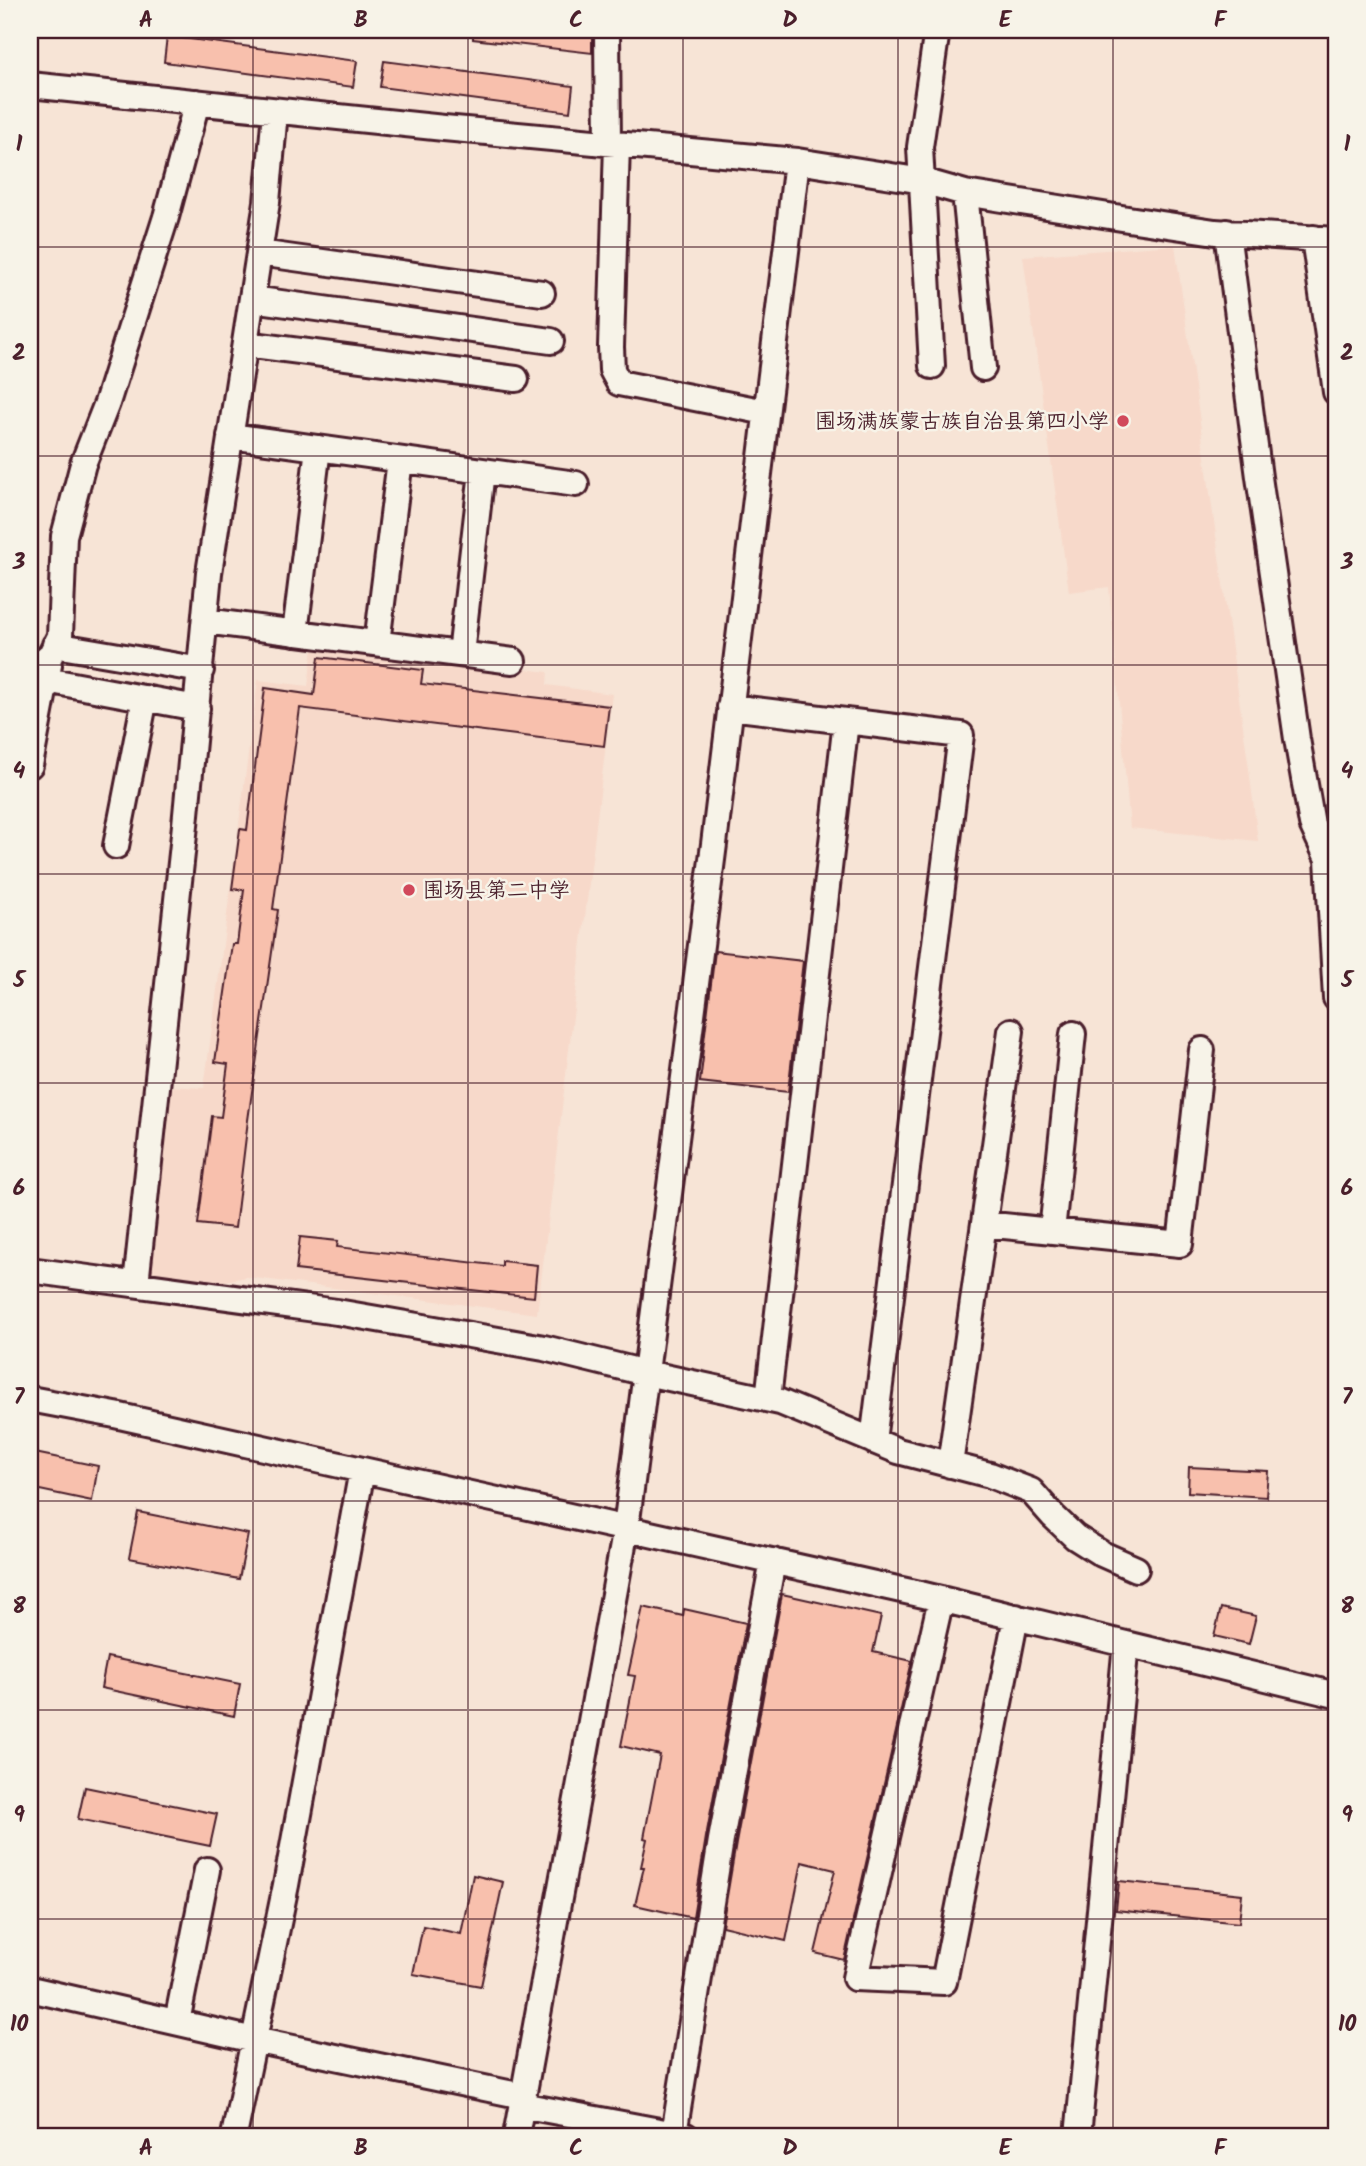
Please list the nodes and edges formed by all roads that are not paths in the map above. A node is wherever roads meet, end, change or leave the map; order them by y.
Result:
1 (607, 30) edge
2 (937, 30) edge
3 (30, 85) edge
4 (197, 102) junction
5 (275, 111) junction
6 (612, 144) junction
7 (797, 160) junction
8 (922, 181) junction
9 (965, 193) junction
10 (1227, 232) junction
11 (1325, 239) edge
12 (259, 253) junction
13 (542, 293) dead end
14 (252, 299) junction
15 (551, 341) dead end
16 (245, 344) junction
17 (932, 366) dead end
18 (983, 368) dead end
19 (516, 379) dead end
20 (1336, 393) edge
21 (766, 412) junction
22 (230, 436) junction
23 (318, 448) junction
24 (400, 460) junction
25 (482, 471) junction
26 (576, 484) dead end
27 (205, 621) junction
28 (295, 633) junction
29 (377, 643) junction
30 (53, 650) junction
31 (461, 654) junction
32 (513, 661) dead end
33 (201, 670) junction
34 (38, 676) edge
35 (145, 698) junction
36 (730, 707) junction
37 (197, 708) junction
38 (846, 721) junction
39 (30, 765) edge
40 (1326, 833) edge
41 (116, 846) dead end
42 (1336, 998) edge
43 (1011, 1031) dead end
44 (1073, 1034) dead end
45 (1202, 1050) dead end
46 (984, 1224) junction
47 (1052, 1231) junction
48 (30, 1270) edge
49 (136, 1284) junction
50 (646, 1373) junction
51 (30, 1399) edge
52 (768, 1399) junction
53 (873, 1441) junction
54 (950, 1465) junction
55 (362, 1470) junction
56 (626, 1528) junction
57 (773, 1561) junction
58 (1136, 1569) dead end
59 (941, 1599) junction
60 (1016, 1617) junction
61 (1126, 1644) junction
62 (1336, 1695) edge
63 (207, 1870) dead end
64 (30, 1989) edge
65 (177, 2022) junction
66 (254, 2040) junction
67 (522, 2100) junction
68 (680, 2135) edge
69 (234, 2136) edge
70 (516, 2136) edge
71 (1078, 2136) edge

1 - 6 street
2 - 8 street
3 - 4 street
4 - 5 street
4 - 30 street
5 - 6 street
5 - 12 street
6 - 7 street
6 - 21 street
7 - 8 street
7 - 21 street
8 - 9 street
8 - 17 street
9 - 10 street
9 - 18 street
10 - 11 street
10 - 40 street
11 - 20 street
12 - 13 street
12 - 14 street
14 - 15 street
14 - 16 street
16 - 19 street
16 - 22 street
21 - 36 street
22 - 23 street
22 - 27 street
23 - 24 street
23 - 28 street
24 - 25 street
24 - 29 street
25 - 26 street
25 - 31 street
27 - 28 street
27 - 33 street
28 - 29 street
29 - 31 street
30 - 33 street
30 - 34 street
31 - 32 street
33 - 37 street
34 - 35 street
34 - 39 street
35 - 37 street
35 - 41 street
36 - 38 street
36 - 50 street
37 - 49 street
38 - 52 street
38 - 53 street
40 - 42 street
43 - 46 street
44 - 47 street
45 - 47 street
46 - 47 street
46 - 54 street
48 - 49 street
49 - 50 street
50 - 52 street
50 - 56 street
51 - 55 street
52 - 53 street
53 - 54 street
54 - 58 street
55 - 56 street
55 - 66 street
56 - 57 street
56 - 67 street
57 - 59 street
57 - 68 street
59 - 60 street
59 - 60 street
60 - 61 street
61 - 62 street
61 - 71 street
63 - 65 street
64 - 65 street
65 - 66 street
66 - 67 street
66 - 69 street
67 - 68 street
67 - 70 street

